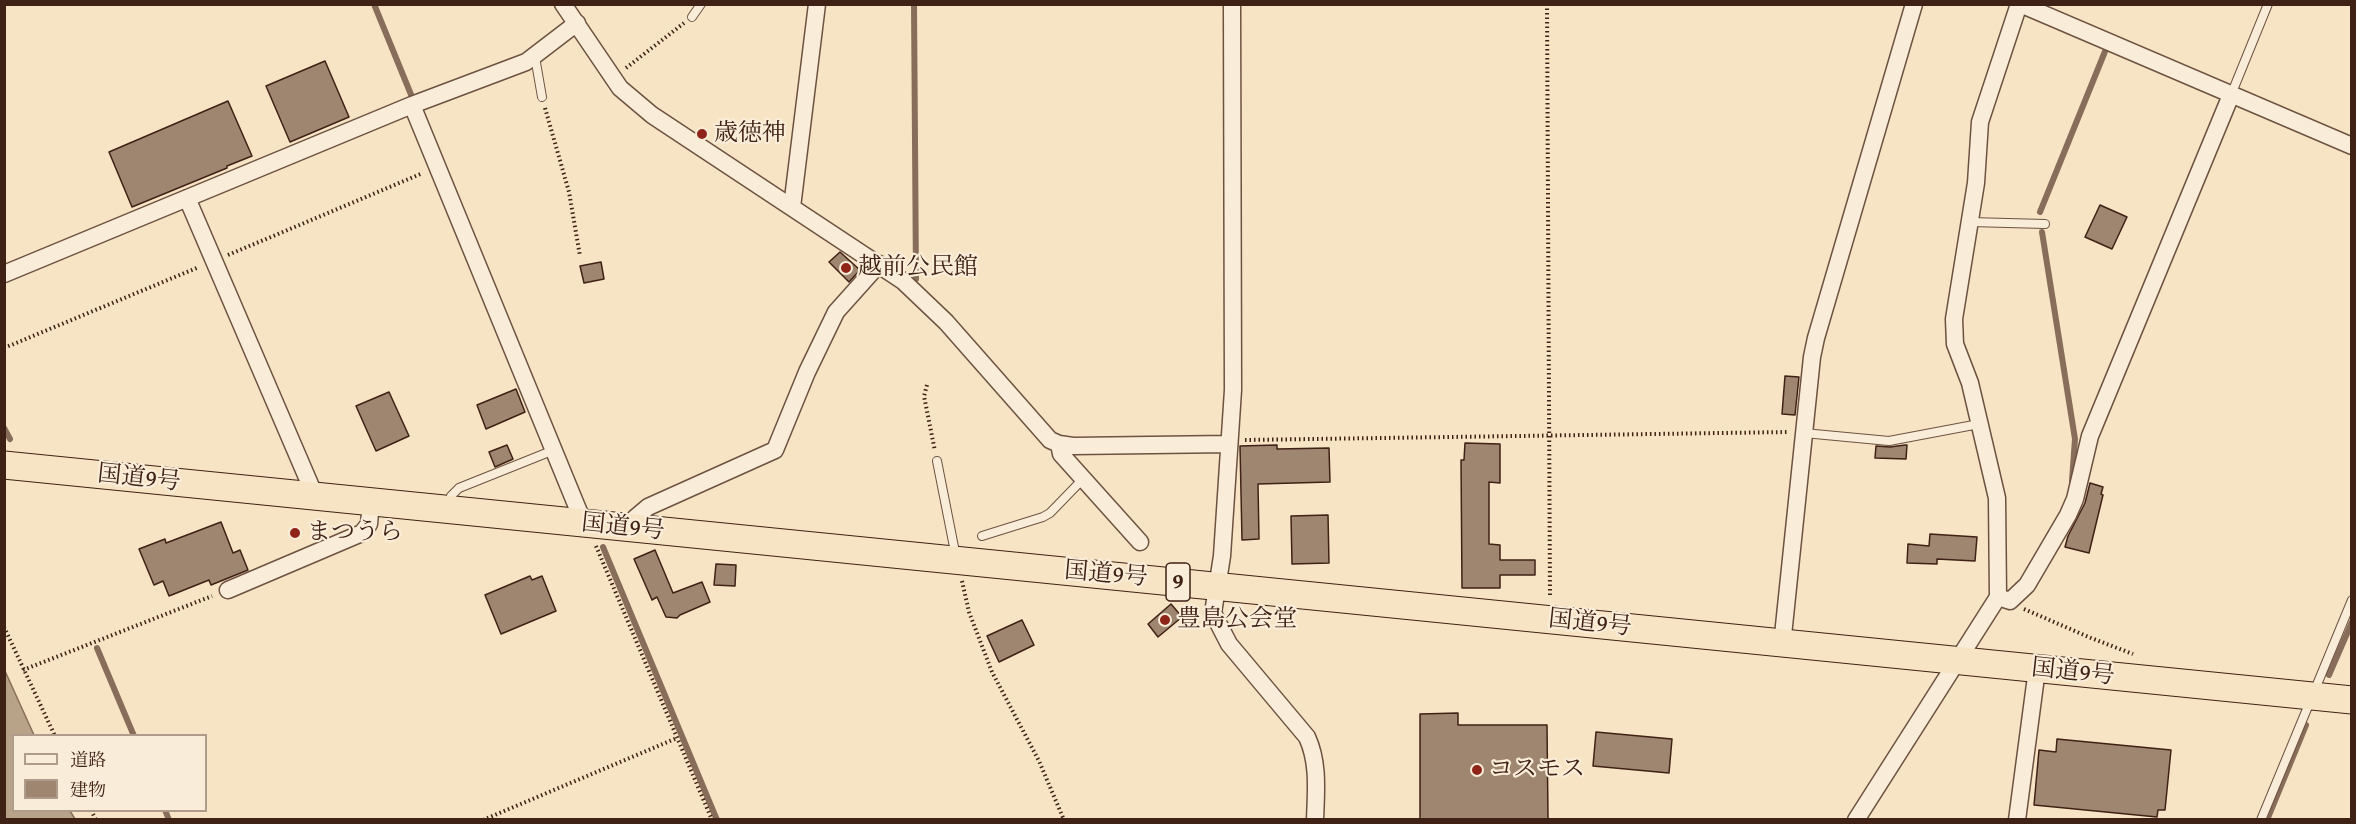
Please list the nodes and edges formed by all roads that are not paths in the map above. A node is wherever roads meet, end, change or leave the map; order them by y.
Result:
1 (564, 4) edge
2 (700, 4) edge
3 (816, 4) edge
4 (1232, 4) edge
5 (1914, 4) edge
6 (2019, 4) edge
7 (2268, 4) edge
8 (692, 17) road end
9 (577, 23) junction
10 (535, 57) junction
11 (2231, 95) junction
12 (542, 97) road end
13 (412, 105) junction
14 (2352, 146) edge
15 (187, 198) junction
16 (792, 207) junction
17 (1970, 222) junction
18 (2045, 224) dead end
19 (879, 264) junction
20 (4, 274) edge
21 (1979, 424) junction
22 (1804, 433) junction
23 (1229, 442) junction
24 (1059, 444) junction
25 (554, 450) junction
26 (937, 461) road end
27 (4, 465) edge
28 (1083, 479) junction
29 (315, 496) junction
30 (371, 502) junction
31 (447, 510) junction
32 (584, 524) junction
33 (632, 529) junction
34 (982, 536) dead end
35 (1140, 542) dead end
36 (957, 560) junction
37 (1216, 586) junction
38 (228, 590) road end
39 (2004, 599) junction
40 (2352, 600) edge
41 (1782, 645) junction
42 (1957, 661) junction
43 (2037, 669) junction
44 (2312, 696) junction
45 (2352, 700) edge
46 (1315, 819) edge
47 (1856, 819) edge
48 (2017, 819) edge
49 (2261, 819) edge

1 - 9 street
2 - 8 lane
3 - 16 street
4 - 23 street
5 - 22 street
6 - 11 street
6 - 17 street
7 - 11 lane
9 - 10 street
9 - 16 street
10 - 12 lane
10 - 13 street
11 - 14 street
11 - 39 street
13 - 15 street
13 - 25 street
15 - 20 street
15 - 29 street
16 - 19 street
17 - 18 lane
17 - 21 street
19 - 24 street
19 - 33 street
21 - 22 lane
21 - 39 street
22 - 41 street
23 - 24 street
23 - 37 street
24 - 28 street
25 - 31 lane
25 - 32 street
26 - 36 lane
27 - 29 highway, 国道9号 / 9
28 - 34 lane
28 - 35 street
29 - 30 highway, 国道9号 / 9
30 - 31 highway, 国道9号 / 9
30 - 38 street
31 - 32 highway, 国道9号 / 9
32 - 33 highway, 国道9号 / 9
33 - 36 highway, 国道9号 / 9
36 - 37 highway, 国道9号 / 9
37 - 41 highway, 国道9号 / 9
37 - 46 street
39 - 42 street
40 - 44 lane
41 - 42 highway, 国道9号 / 9
42 - 43 highway, 国道9号 / 9
42 - 47 street
43 - 44 highway, 国道9号 / 9
43 - 48 street
44 - 45 highway, 国道9号 / 9
44 - 49 lane

